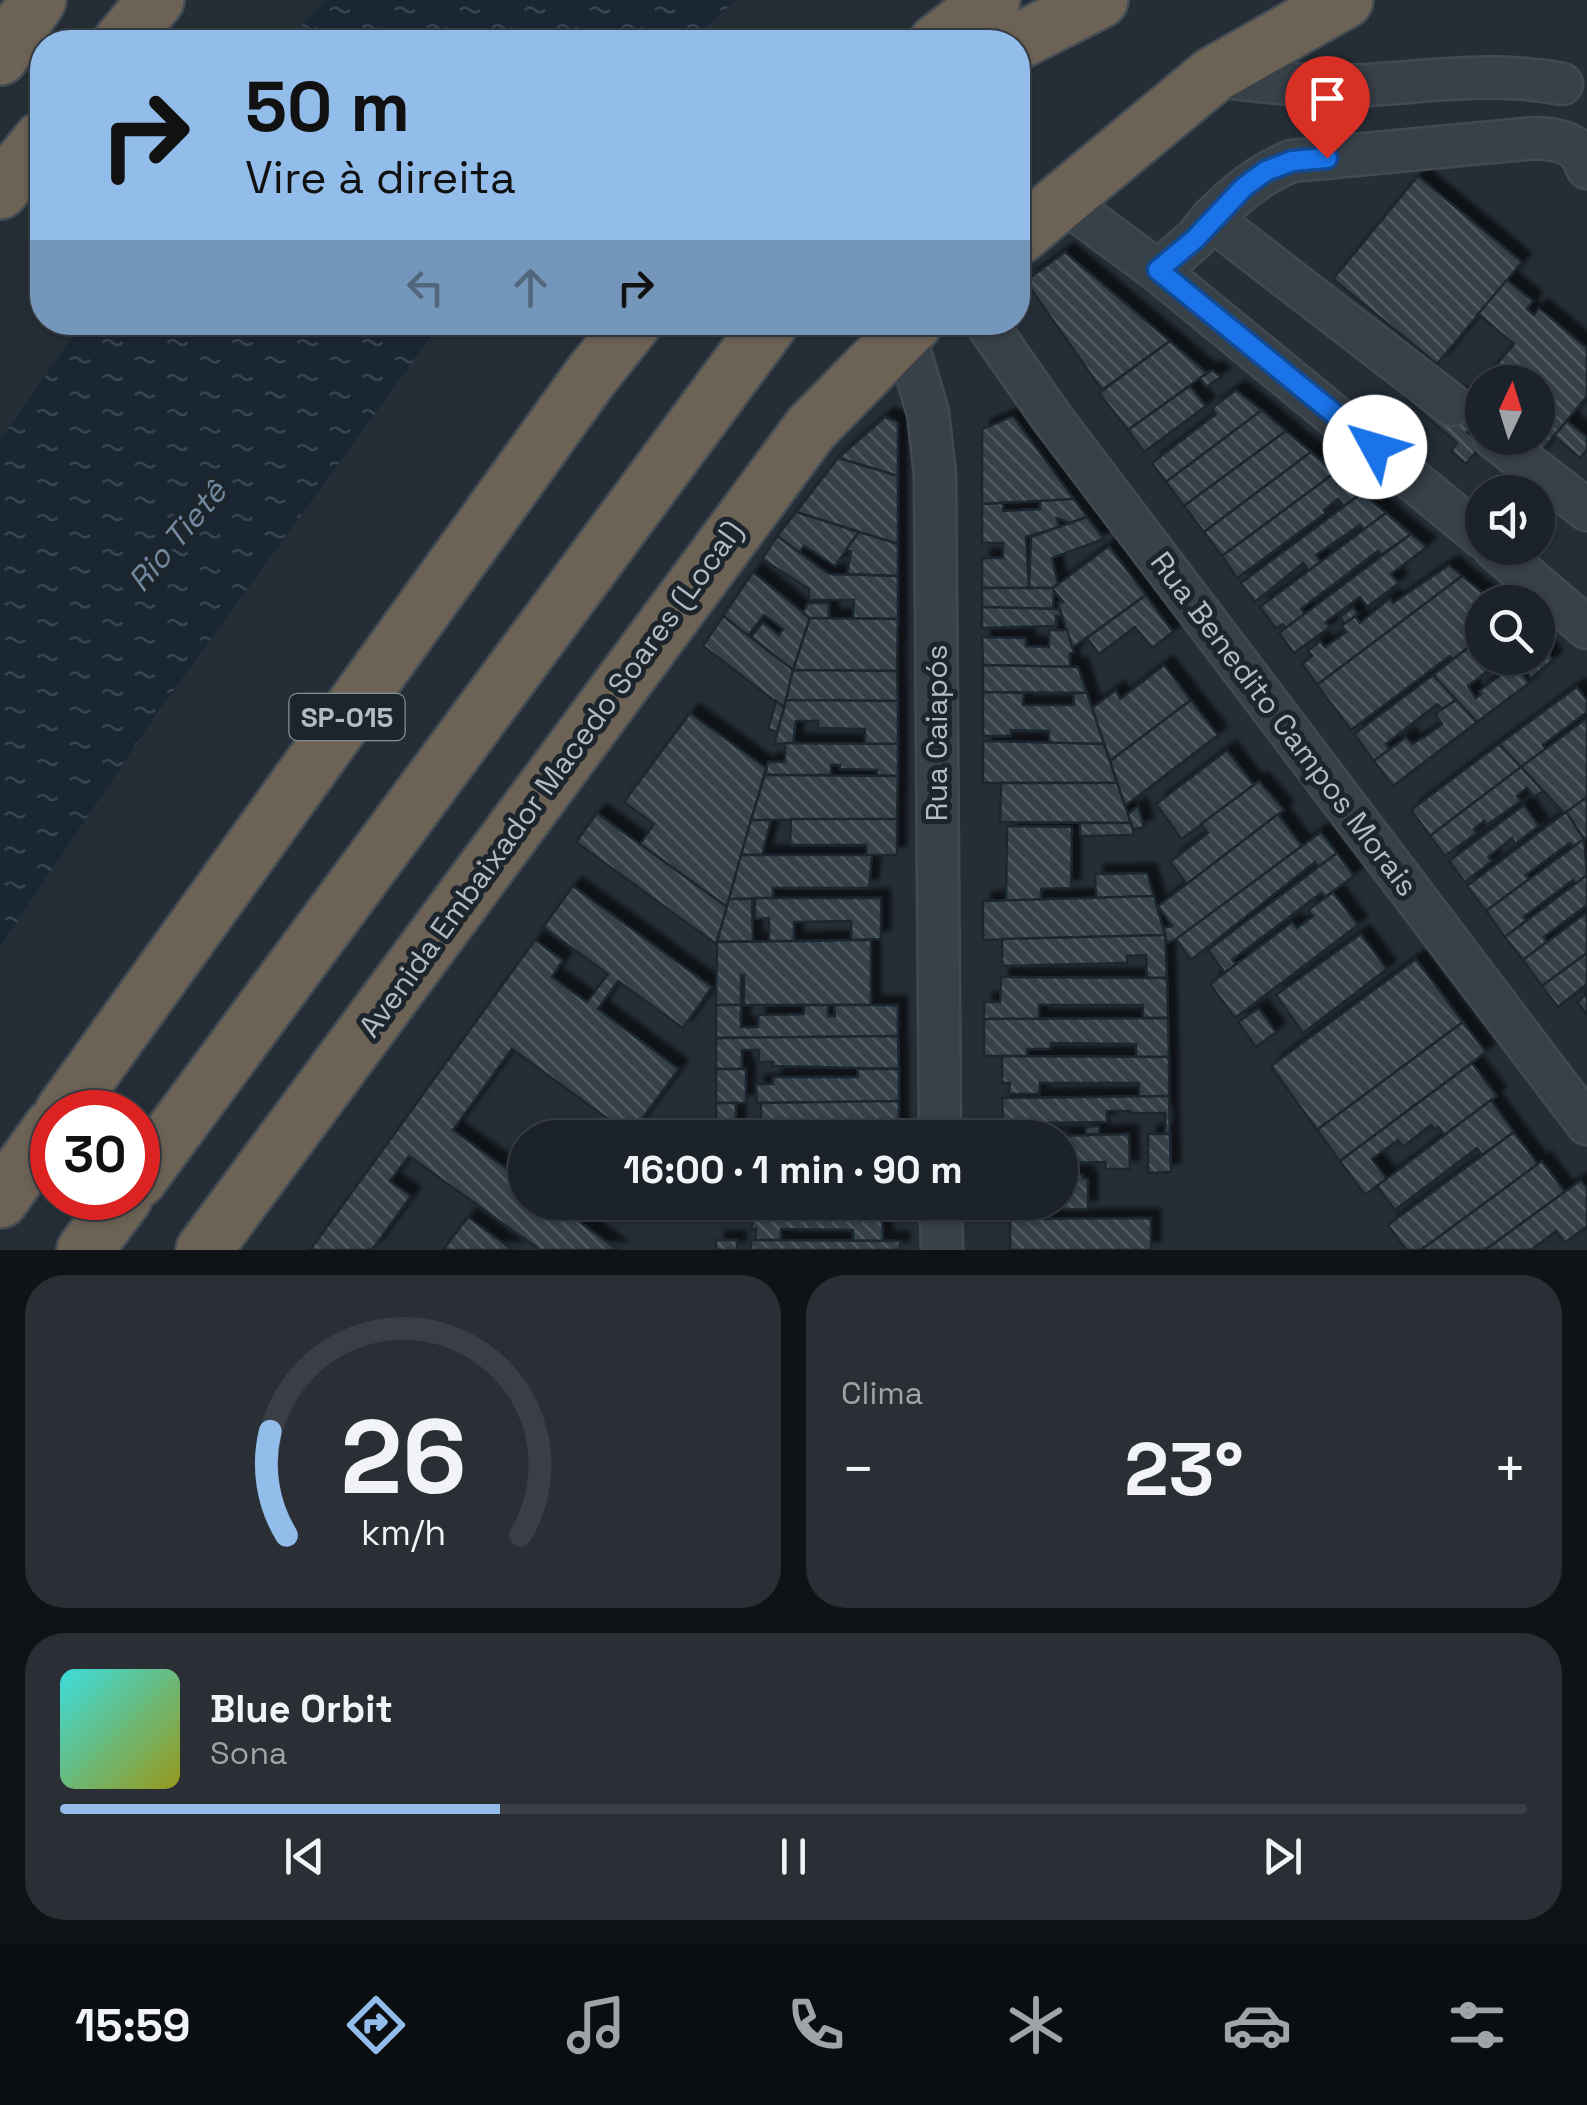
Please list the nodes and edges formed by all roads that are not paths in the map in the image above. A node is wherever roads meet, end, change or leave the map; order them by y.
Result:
1 (38, 0) edge
2 (156, 0) edge
3 (946, 0) edge
4 (992, 0) edge
5 (1100, 0) edge
6 (1345, 0) edge
7 (132, 30) edge
8 (934, 30) edge
9 (953, 30) edge
10 (1030, 35) edge
11 (0, 57) edge
12 (1213, 76) junction
13 (1574, 76) edge
14 (30, 154) edge
15 (1576, 154) edge
16 (0, 191) edge
17 (1062, 200) junction
18 (1210, 219) junction
19 (1030, 227) edge
20 (1158, 270) junction
21 (624, 335) edge
22 (761, 335) edge
23 (903, 335) edge
24 (911, 335) edge
25 (994, 335) edge
26 (1465, 416) edge
27 (1516, 455) edge
28 (1587, 510) edge
29 (1465, 523) edge
30 (1514, 565) edge
31 (1587, 628) edge
32 (79, 1090) edge
33 (940, 1120) edge
34 (1587, 1124) edge
35 (160, 1150) edge
36 (30, 1158) edge
37 (0, 1200) edge
38 (108, 1220) edge
39 (942, 1220) edge
40 (86, 1250) edge
41 (204, 1250) edge
42 (942, 1250) edge

1 - 11 highway
2 - 7 highway
3 - 8 highway
4 - 9 highway
5 - 10 highway
6 - 12 highway
12 - 13 street
12 - 17 highway
13 - 15 street
14 - 16 highway
15 - 18 street
17 - 19 highway
17 - 20 street
18 - 20 street
18 - 26 street
20 - 29 street
21 - 32 highway, SP-015
22 - 35 highway
23 - 41 highway, Avenida Embaixador Macedo Soares (Local)
24 - 33 street, Rua Caiapós
25 - 34 street, Rua Benedito Campos Morais
27 - 28 street
30 - 31 street
36 - 37 highway
38 - 40 highway
39 - 42 street

